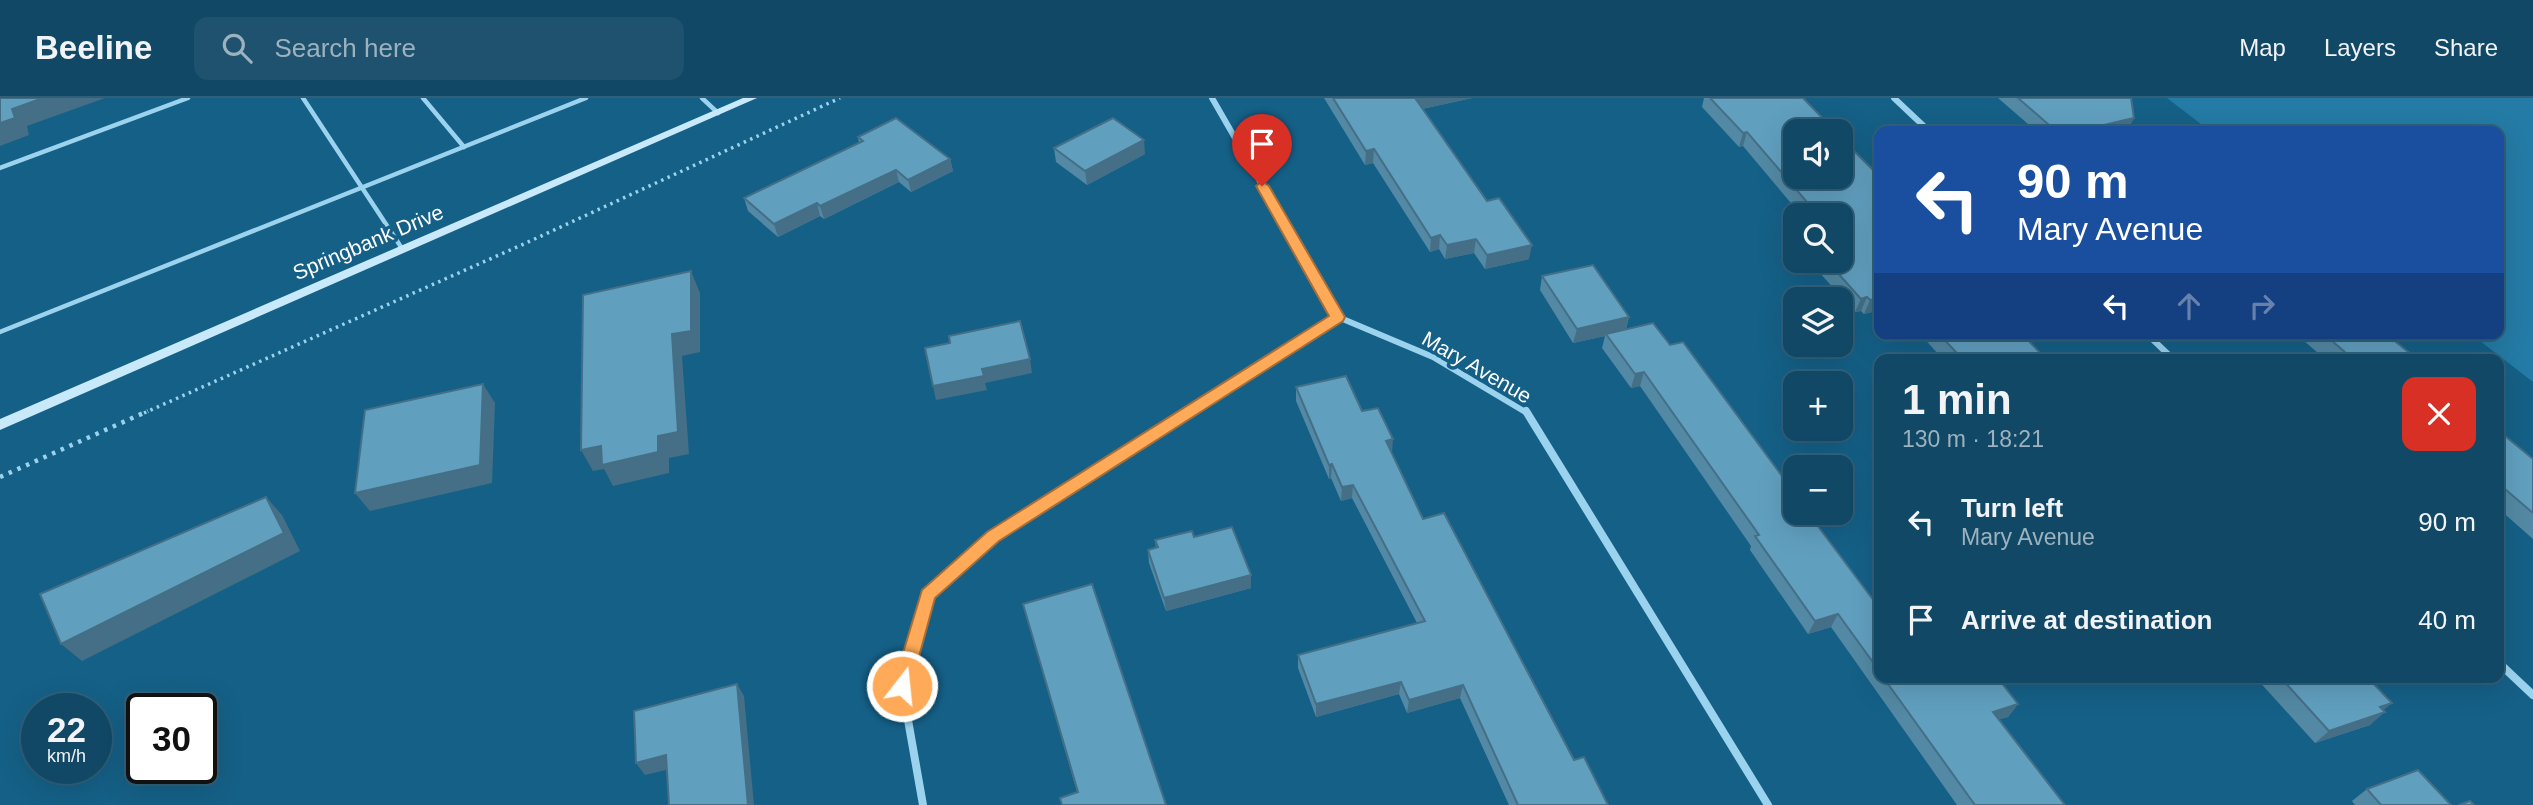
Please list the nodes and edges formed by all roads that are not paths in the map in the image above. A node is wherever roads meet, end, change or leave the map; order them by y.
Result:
1 (188, 98) edge
2 (303, 98) edge
3 (423, 98) edge
4 (586, 98) edge
5 (702, 98) edge
6 (752, 98) edge
7 (1212, 98) edge
8 (1894, 98) edge
9 (719, 113) junction
10 (1924, 126) edge
11 (464, 147) junction
12 (0, 168) edge
13 (362, 188) junction
14 (403, 250) junction
15 (1338, 317) junction
16 (0, 332) edge
17 (2153, 340) edge
18 (2168, 354) edge
19 (0, 425) edge
20 (2504, 668) edge
21 (2533, 695) edge
22 (923, 805) edge
23 (1768, 805) edge

1 - 12 lane
2 - 13 lane
3 - 11 lane
4 - 11 lane
5 - 9 lane
6 - 9 main road, Springbank Drive
7 - 15 street
8 - 10 street
9 - 14 main road, Springbank Drive
11 - 13 lane
13 - 14 lane
13 - 16 lane
14 - 19 main road, Springbank Drive
15 - 22 street
15 - 23 street, Mary Avenue
17 - 18 street
20 - 21 street

